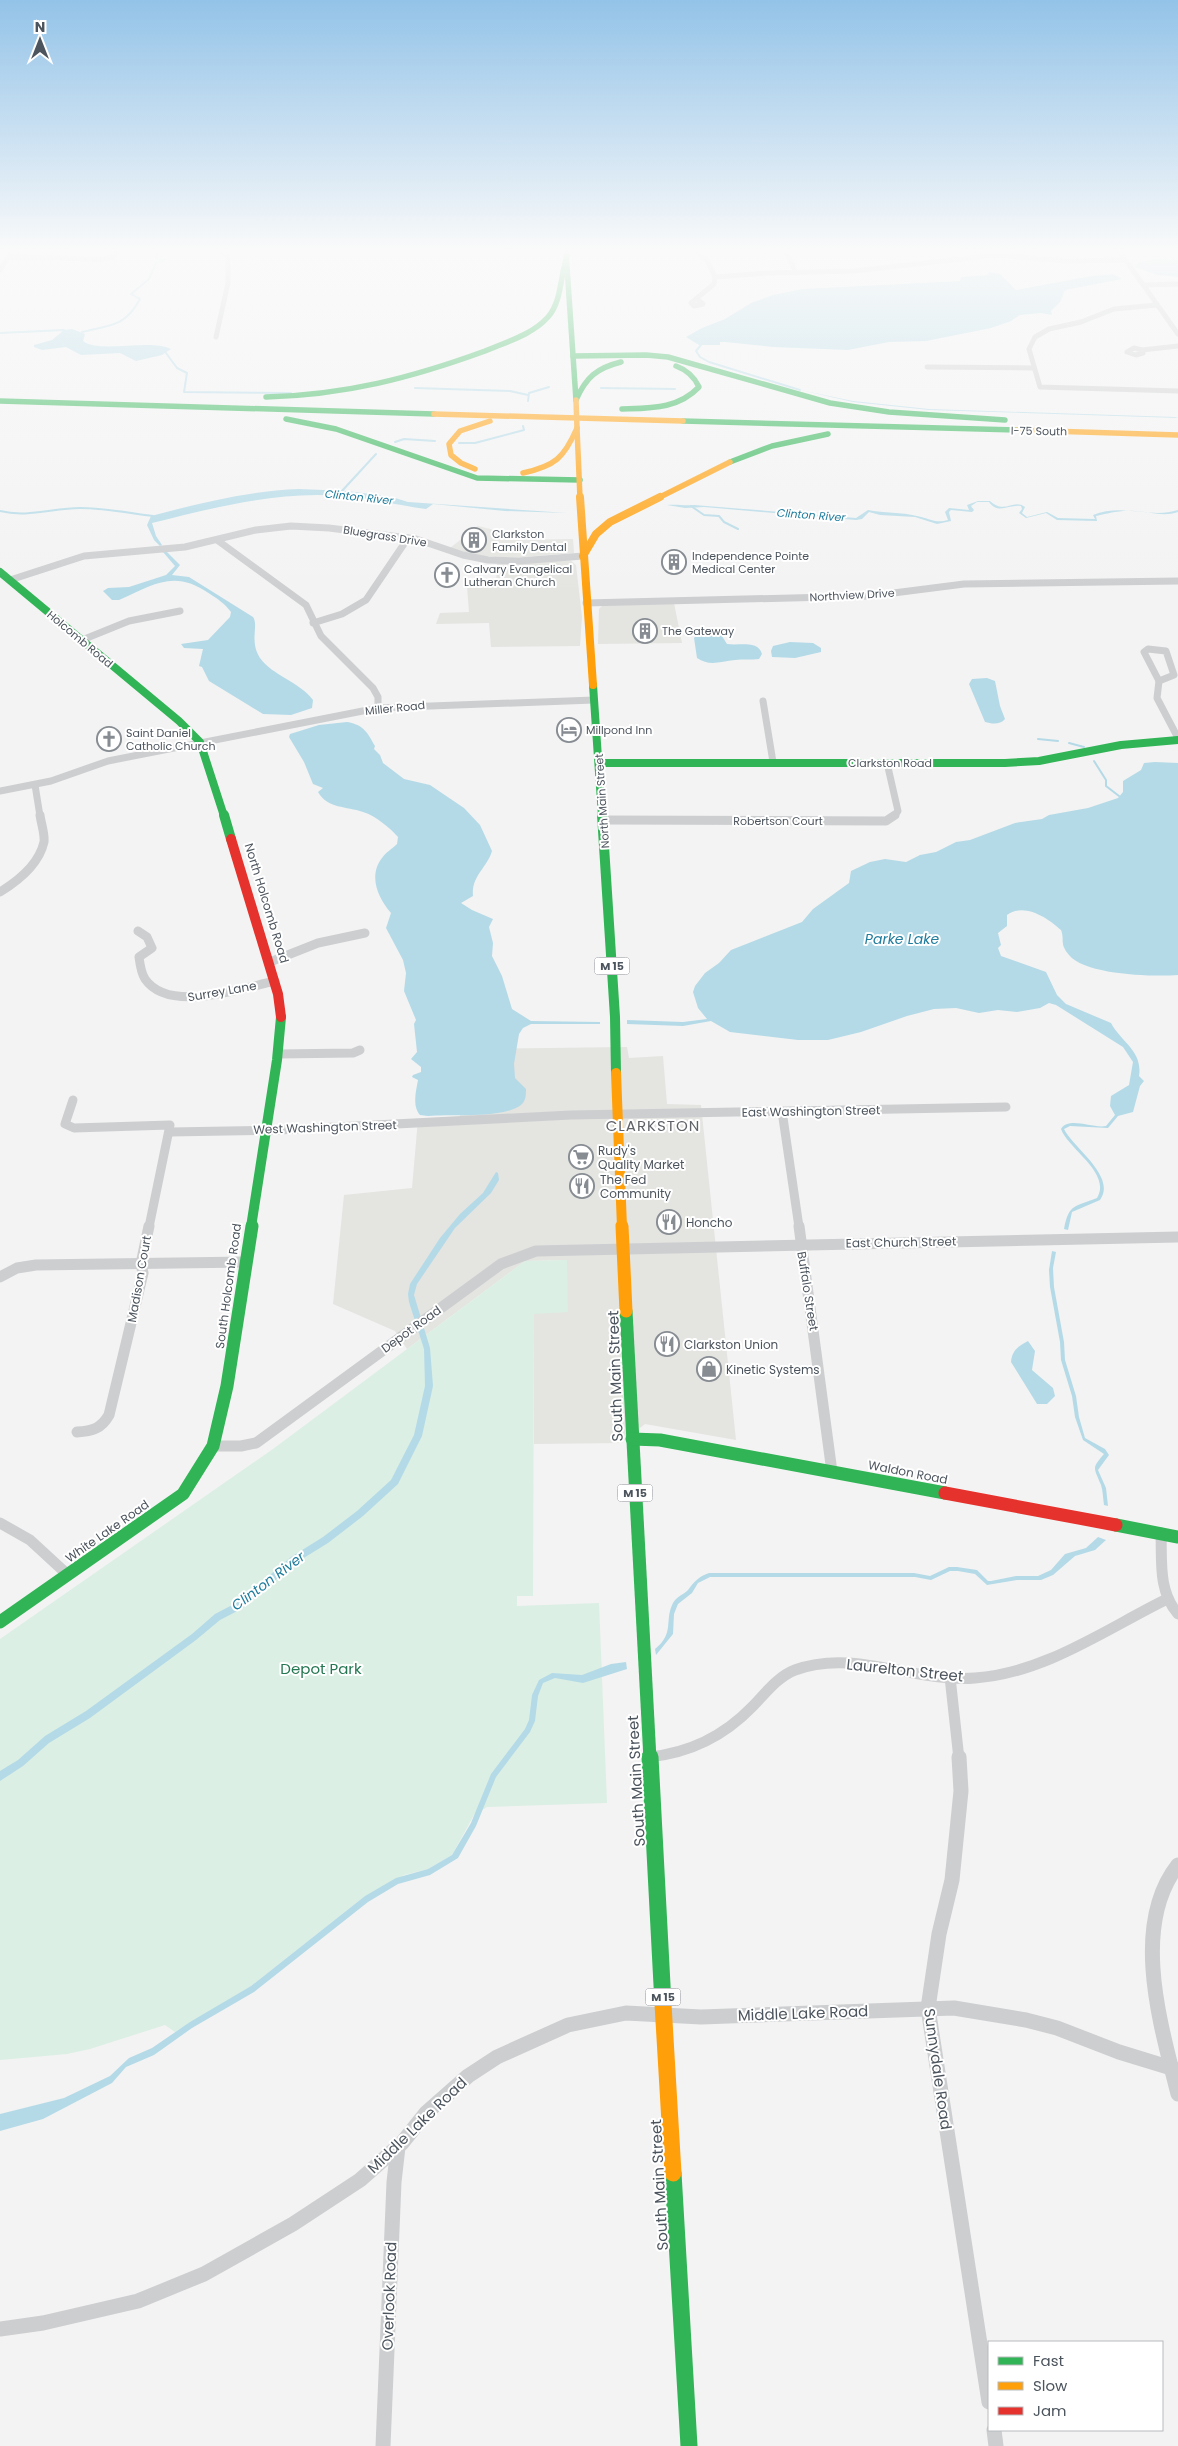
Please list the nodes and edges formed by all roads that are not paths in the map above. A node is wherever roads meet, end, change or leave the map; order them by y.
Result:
1 (446, 366) edge
2 (574, 366) edge
3 (604, 366) edge
4 (674, 366) edge
5 (700, 366) edge
6 (928, 367) dead end
7 (1034, 368) joint
8 (1178, 391) edge
9 (0, 393) edge
10 (185, 398) junction
11 (576, 400) junction
12 (0, 401) edge
13 (86, 404) junction
14 (604, 410) junction
15 (562, 417) junction
16 (1005, 420) junction
17 (1178, 425) edge
18 (577, 428) junction
19 (1032, 431) junction
20 (1178, 435) edge
21 (580, 480) junction
22 (408, 538) junction
23 (216, 540) junction
24 (583, 556) junction
25 (0, 572) edge
26 (10, 580) junction
27 (1178, 581) edge
28 (586, 603) junction
29 (180, 612) dead end
30 (312, 622) junction
31 (82, 640) junction
32 (1159, 682) junction
33 (594, 700) junction
34 (763, 701) dead end
35 (160, 706) joint
36 (378, 708) junction
37 (1178, 739) edge
38 (200, 742) junction
39 (773, 762) junction
40 (600, 763) junction
41 (887, 763) junction
42 (34, 785) junction
43 (0, 791) edge
44 (604, 820) junction
45 (0, 892) edge
46 (138, 931) dead end
47 (365, 933) dead end
48 (270, 962) junction
49 (275, 981) junction
50 (360, 1050) dead end
51 (278, 1054) junction
52 (73, 1100) dead end
53 (1006, 1107) dead end
54 (782, 1111) junction
55 (616, 1114) junction
56 (266, 1130) junction
57 (170, 1132) junction
58 (1178, 1237) edge
59 (800, 1244) junction
60 (623, 1247) junction
61 (246, 1262) junction
62 (141, 1264) junction
63 (0, 1276) edge
64 (76, 1432) dead end
65 (632, 1439) junction
66 (213, 1446) junction
67 (832, 1472) junction
68 (0, 1523) edge
69 (1161, 1533) junction
70 (1178, 1537) edge
71 (68, 1575) junction
72 (1167, 1599) junction
73 (1178, 1614) edge
74 (0, 1622) edge
75 (950, 1677) junction
76 (650, 1757) junction
77 (1178, 1865) edge
78 (928, 2008) junction
79 (664, 2014) junction
80 (1175, 2069) edge
81 (1178, 2094) edge
82 (398, 2147) junction
83 (0, 2329) edge
84 (988, 2396) edge
85 (994, 2431) edge
86 (383, 2446) edge
87 (689, 2446) edge
88 (996, 2446) edge

1 - 10 main road
2 - 11 main road, M 15
3 - 11 main road
4 - 14 main road
5 - 16 main road
6 - 7 street
7 - 8 street
9 - 10 main road
10 - 14 main road
11 - 18 main road, M 15, bridge
12 - 13 main road, I-75 South
13 - 15 main road, I-75 South
13 - 21 main road
14 - 16 main road
15 - 18 main road
15 - 19 main road, I-75 South
16 - 17 main road
18 - 21 main road, North Main Street / M 15
19 - 20 main road, I-75 South
19 - 24 main road
21 - 24 main road, North Main Street / M 15
22 - 23 street, Bluegrass Drive
22 - 24 street, Bluegrass Drive
22 - 30 street
23 - 26 street, Bluegrass Drive
23 - 30 street
24 - 28 main road, North Main Street / M 15
25 - 26 main road, Holcomb Road
26 - 31 main road, Holcomb Road
27 - 28 street, Northview Drive
28 - 33 main road, North Main Street / M 15
29 - 31 street
30 - 36 street
31 - 35 main road, Holcomb Road
32 - 32 street
32 - 37 street
33 - 36 street, Miller Road
33 - 40 main road, North Main Street / M 15
34 - 39 street
35 - 38 main road, North Holcomb Road
36 - 38 street, Miller Road
37 - 41 main road, Clarkston Road
38 - 42 street, Miller Road
38 - 48 main road, North Holcomb Road
39 - 40 main road, Clarkston Road
39 - 41 main road, Clarkston Road
40 - 44 main road, North Main Street / M 15
41 - 44 street, Robertson Court
42 - 43 street, Miller Road
42 - 45 street
44 - 55 main road, North Main Street / M 15
46 - 49 street, Surrey Lane
47 - 48 street
48 - 49 main road, North Holcomb Road
49 - 51 main road, North Holcomb Road
50 - 51 street
51 - 56 main road, North Holcomb Road
52 - 57 street, West Washington Street
53 - 54 street, East Washington Street
54 - 55 street, East Washington Street
54 - 59 street, Buffalo Street
55 - 56 street, West Washington Street
55 - 60 main road, South Main Street / M 15
56 - 57 street, West Washington Street
56 - 61 main road, South Holcomb Road
57 - 62 street, Madison Court
58 - 59 street, East Church Street
59 - 60 street, East Church Street
59 - 67 street, Buffalo Street
60 - 65 main road, South Main Street / M 15
60 - 66 street, Depot Road
61 - 62 street
61 - 66 main road, South Holcomb Road
62 - 63 street
62 - 64 street, Madison Court
65 - 67 main road, Waldon Road
65 - 76 main road, South Main Street / M 15
66 - 71 main road, White Lake Road
67 - 69 main road, Waldon Road
68 - 71 street
69 - 70 main road, Waldon Road
69 - 72 street
71 - 74 main road, White Lake Road
72 - 73 street
72 - 75 street, Laurelton Street
75 - 76 street, Laurelton Street
75 - 78 street, Sunnydale Road
76 - 79 main road, South Main Street / M 15
77 - 80 street
78 - 79 street, Middle Lake Road
78 - 80 street, Middle Lake Road
78 - 84 street, Sunnydale Road
79 - 82 street, Middle Lake Road
79 - 87 main road, South Main Street / M 15
80 - 81 street
82 - 83 street, Middle Lake Road
82 - 86 street, Overlook Road
85 - 88 street

